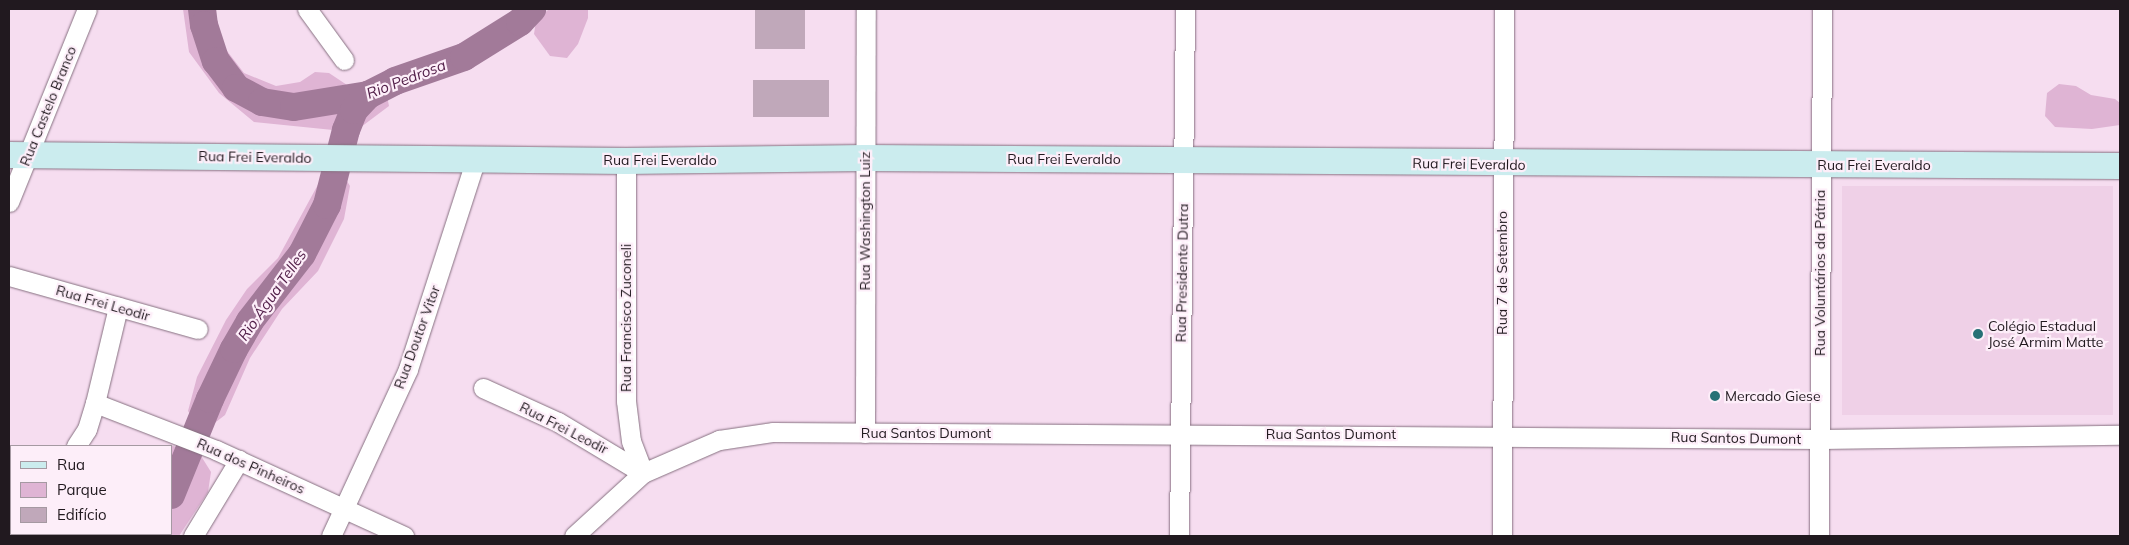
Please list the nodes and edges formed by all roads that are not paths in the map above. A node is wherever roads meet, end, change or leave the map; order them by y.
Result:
1 (87, 9) edge
2 (307, 9) edge
3 (866, 9) edge
4 (1185, 9) edge
5 (1504, 9) edge
6 (1822, 9) edge
7 (344, 60) dead end
8 (19, 155) edge
9 (865, 158) junction
10 (476, 159) junction
11 (1184, 160) junction
12 (626, 161) junction
13 (1503, 164) junction
14 (1820, 165) junction
15 (2120, 166) edge
16 (9, 202) edge
17 (9, 276) edge
18 (118, 307) junction
19 (198, 328) dead end
20 (483, 388) dead end
21 (95, 403) junction
22 (865, 432) junction
23 (1180, 433) junction
24 (1501, 435) junction
25 (2120, 435) edge
26 (1821, 438) junction
27 (77, 445) edge
28 (239, 460) junction
29 (643, 473) junction
30 (344, 508) junction
31 (193, 536) edge
32 (331, 536) edge
33 (404, 536) edge
34 (574, 536) edge
35 (1179, 536) edge
36 (1502, 536) edge
37 (1819, 536) edge

1 - 8 street, Rua Castelo Branco
2 - 7 street
3 - 9 street, Rua Washington Luiz
4 - 11 street, Rua Presidente Dutra
5 - 13 street, Rua 7 de Setembro
6 - 14 street, Rua Voluntários da Pátria
8 - 10 street, Rua Frei Everaldo
8 - 16 street, Rua Castelo Branco
9 - 11 street, Rua Frei Everaldo
9 - 12 street, Rua Frei Everaldo
9 - 22 street, Rua Washington Luiz
10 - 12 street, Rua Frei Everaldo
10 - 30 street, Rua Doutor Vitor
11 - 13 street, Rua Frei Everaldo
11 - 23 street, Rua Presidente Dutra
12 - 29 street, Rua Francisco Zuconeli
13 - 14 street, Rua Frei Everaldo
13 - 24 street, Rua 7 de Setembro
14 - 15 street, Rua Frei Everaldo
14 - 26 street, Rua Voluntários da Pátria
17 - 18 street, Rua Frei Leodir
18 - 19 street, Rua Frei Leodir
18 - 21 street
20 - 29 street, Rua Frei Leodir
21 - 27 street
21 - 28 street, Rua dos Pinheiros
22 - 23 street, Rua Santos Dumont
22 - 29 street, Rua Santos Dumont
23 - 24 street, Rua Santos Dumont
23 - 35 street, Rua Presidente Dutra
24 - 26 street, Rua Santos Dumont
24 - 36 street, Rua 7 de Setembro
25 - 26 street, Rua Santos Dumont
26 - 37 street, Rua Voluntários da Pátria
28 - 30 street, Rua dos Pinheiros
28 - 31 street
29 - 34 street, Rua Santos Dumont
30 - 32 street, Rua Doutor Vitor
30 - 33 street, Rua dos Pinheiros

